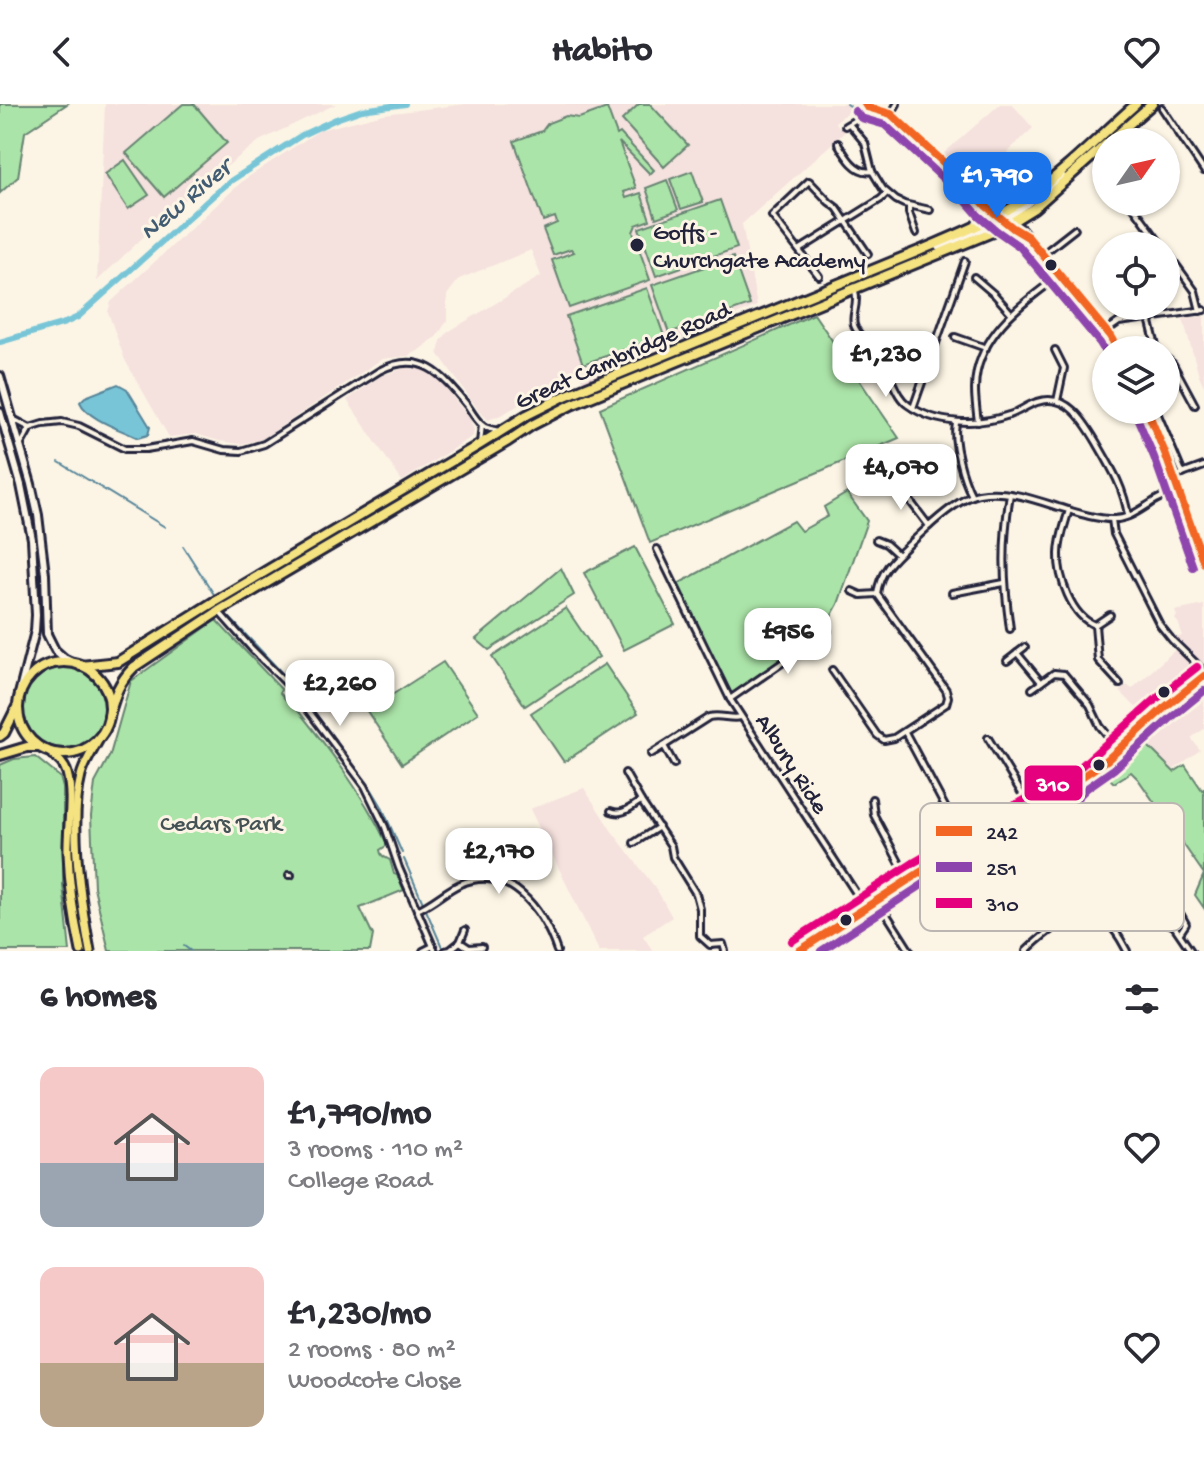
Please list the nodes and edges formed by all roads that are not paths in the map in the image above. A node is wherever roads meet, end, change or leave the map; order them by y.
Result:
1 (897, 104) edge
2 (1136, 104) edge
3 (1152, 104) edge
4 (866, 105) edge
5 (1162, 108) dead end
6 (891, 114) junction
7 (1125, 128) edge
8 (838, 143) dead end
9 (1092, 157) edge
10 (872, 171) junction
11 (1204, 171) edge
12 (968, 185) junction
13 (887, 193) junction
14 (981, 201) junction
15 (909, 206) junction
16 (930, 210) dead end
17 (1005, 219) junction
18 (846, 221) junction
19 (970, 229) junction
20 (1075, 229) dead end
21 (916, 233) dead end
22 (799, 250) junction
23 (919, 251) junction
24 (868, 254) dead end
25 (1043, 254) junction
26 (965, 261) dead end
27 (1180, 270) edge
28 (1060, 275) junction
29 (819, 276) dead end
30 (974, 277) dead end
31 (854, 289) junction
32 (1202, 310) edge
33 (1011, 313) junction
34 (1180, 313) edge
35 (1134, 320) edge
36 (1106, 331) junction
37 (1109, 336) edge
38 (955, 337) dead end
39 (866, 342) dead end
40 (987, 348) junction
41 (1055, 350) dead end
42 (882, 364) dead end
43 (0, 376) edge
44 (1180, 377) edge
45 (1057, 401) junction
46 (1195, 405) dead end
47 (913, 408) junction
48 (0, 412) edge
49 (13, 419) junction
50 (978, 422) junction
51 (956, 423) junction
52 (1153, 424) edge
53 (1162, 424) edge
54 (482, 425) junction
55 (30, 428) junction
56 (502, 431) junction
57 (0, 433) edge
58 (8, 438) junction
59 (479, 445) junction
60 (20, 446) junction
61 (1204, 466) edge
62 (1183, 474) junction
63 (1174, 477) junction
64 (893, 480) dead end
65 (1178, 490) junction
66 (1010, 494) junction
67 (972, 496) junction
68 (1069, 510) junction
69 (1128, 516) junction
70 (1112, 519) junction
71 (929, 526) junction
72 (876, 540) dead end
73 (657, 549) dead end
74 (898, 555) junction
75 (1204, 563) edge
76 (1004, 583) junction
77 (852, 591) dead end
78 (952, 593) dead end
79 (877, 594) junction
80 (219, 611) junction
81 (1110, 615) dead end
82 (1095, 625) junction
83 (1010, 629) dead end
84 (828, 631) dead end
85 (1025, 647) dead end
86 (1017, 653) junction
87 (1007, 661) dead end
88 (78, 664) junction
89 (832, 670) dead end
90 (310, 672) dead end
91 (1204, 673) edge
92 (1041, 682) junction
93 (291, 684) junction
94 (1120, 684) dead end
95 (1032, 689) dead end
96 (19, 694) junction
97 (730, 699) junction
98 (17, 707) junction
99 (109, 716) junction
100 (742, 717) junction
101 (905, 732) junction
102 (0, 736) edge
103 (100, 737) junction
104 (988, 738) dead end
105 (664, 746) junction
106 (1119, 749) junction
107 (45, 750) junction
108 (651, 754) dead end
109 (0, 755) edge
110 (674, 764) dead end
111 (625, 773) dead end
112 (1068, 790) junction
113 (872, 799) dead end
114 (641, 801) junction
115 (943, 803) edge
116 (1028, 803) edge
117 (1045, 803) edge
118 (1076, 803) edge
119 (611, 811) dead end
120 (659, 827) junction
121 (634, 843) dead end
122 (512, 858) dead end
123 (920, 872) edge
124 (908, 879) junction
125 (504, 882) junction
126 (877, 899) junction
127 (865, 907) junction
128 (422, 908) junction
129 (465, 930) dead end
130 (1050, 931) edge
131 (1115, 931) edge
132 (1180, 933) edge
133 (460, 942) junction
134 (482, 947) dead end
135 (434, 948) edge
136 (81, 951) edge
137 (90, 951) edge
138 (423, 951) edge
139 (445, 951) edge
140 (557, 951) edge
141 (725, 951) edge
142 (799, 951) edge
143 (910, 951) edge
144 (1026, 951) edge
145 (1127, 951) edge
146 (1191, 951) edge

1 - 6 street
2 - 17 highway, Great Cambridge Road
3 - 7 highway, Great Cambridge Road
4 - 6 main road
4 - 10 street
5 - 11 street
6 - 12 main road
8 - 10 street
9 - 17 highway, Great Cambridge Road
10 - 13 street
12 - 14 main road
12 - 17 main road
13 - 15 street
13 - 18 street
14 - 17 main road
14 - 19 main road
15 - 16 street
15 - 21 street
17 - 19 highway, Great Cambridge Road
17 - 23 main road
17 - 25 main road
17 - 31 highway, Great Cambridge Road
18 - 22 street
18 - 22 street
18 - 24 street
19 - 23 highway, Great Cambridge Road
20 - 25 street
22 - 29 street
23 - 56 highway, Great Cambridge Road
25 - 28 main road
26 - 47 street
27 - 32 street
28 - 33 street
28 - 36 main road
30 - 33 street
31 - 39 street
31 - 80 highway, Great Cambridge Road
32 - 34 street
33 - 40 street
35 - 36 street
36 - 37 main road
38 - 40 street
40 - 50 street
41 - 45 street
42 - 47 street
43 - 49 main road
44 - 46 street
45 - 50 street
45 - 69 street
47 - 51 street
48 - 58 main road
49 - 55 street
49 - 60 main road
50 - 51 street
51 - 67 street
52 - 63 main road
53 - 62 street
54 - 55 street
54 - 56 street
54 - 59 street
55 - 60 street
56 - 59 highway, Great Cambridge Road
57 - 58 street
58 - 96 main road
59 - 88 highway, Great Cambridge Road
60 - 88 main road
61 - 62 street
62 - 63 street
63 - 65 main road
64 - 71 street
65 - 69 street
65 - 75 main road
66 - 67 street
66 - 68 street
66 - 76 street
67 - 71 street
68 - 70 street
68 - 82 street
69 - 70 street
70 - 91 street
71 - 74 street
72 - 74 street
73 - 97 street, Albury Ride
74 - 79 street
76 - 78 street
76 - 83 street
77 - 79 street
79 - 101 street
80 - 93 street
80 - 99 highway, Great Cambridge Road
81 - 82 street
82 - 94 street
84 - 97 street
85 - 86 street
86 - 87 street
86 - 92 street
88 - 96 highway
88 - 99 highway
89 - 101 street
90 - 93 street
91 - 106 main road
92 - 95 street
92 - 106 street
93 - 128 street
96 - 98 highway
97 - 100 street, Albury Ride
98 - 102 highway
98 - 107 highway
99 - 103 highway
100 - 105 street
100 - 127 street, Albury Ride
101 - 115 street
103 - 107 highway
103 - 137 main road
104 - 116 street
105 - 108 street
105 - 110 street
106 - 112 main road
107 - 109 highway
107 - 136 main road
111 - 114 street
112 - 117 main road
112 - 118 street
113 - 124 street
114 - 119 street
114 - 120 street
120 - 121 street
120 - 141 street
122 - 125 street
123 - 124 main road
124 - 126 main road
125 - 128 street
125 - 140 street
126 - 127 main road
126 - 143 street
127 - 142 main road
128 - 135 street
129 - 133 street
130 - 144 street
131 - 145 street
132 - 146 street
133 - 134 street
133 - 139 street
135 - 138 street

